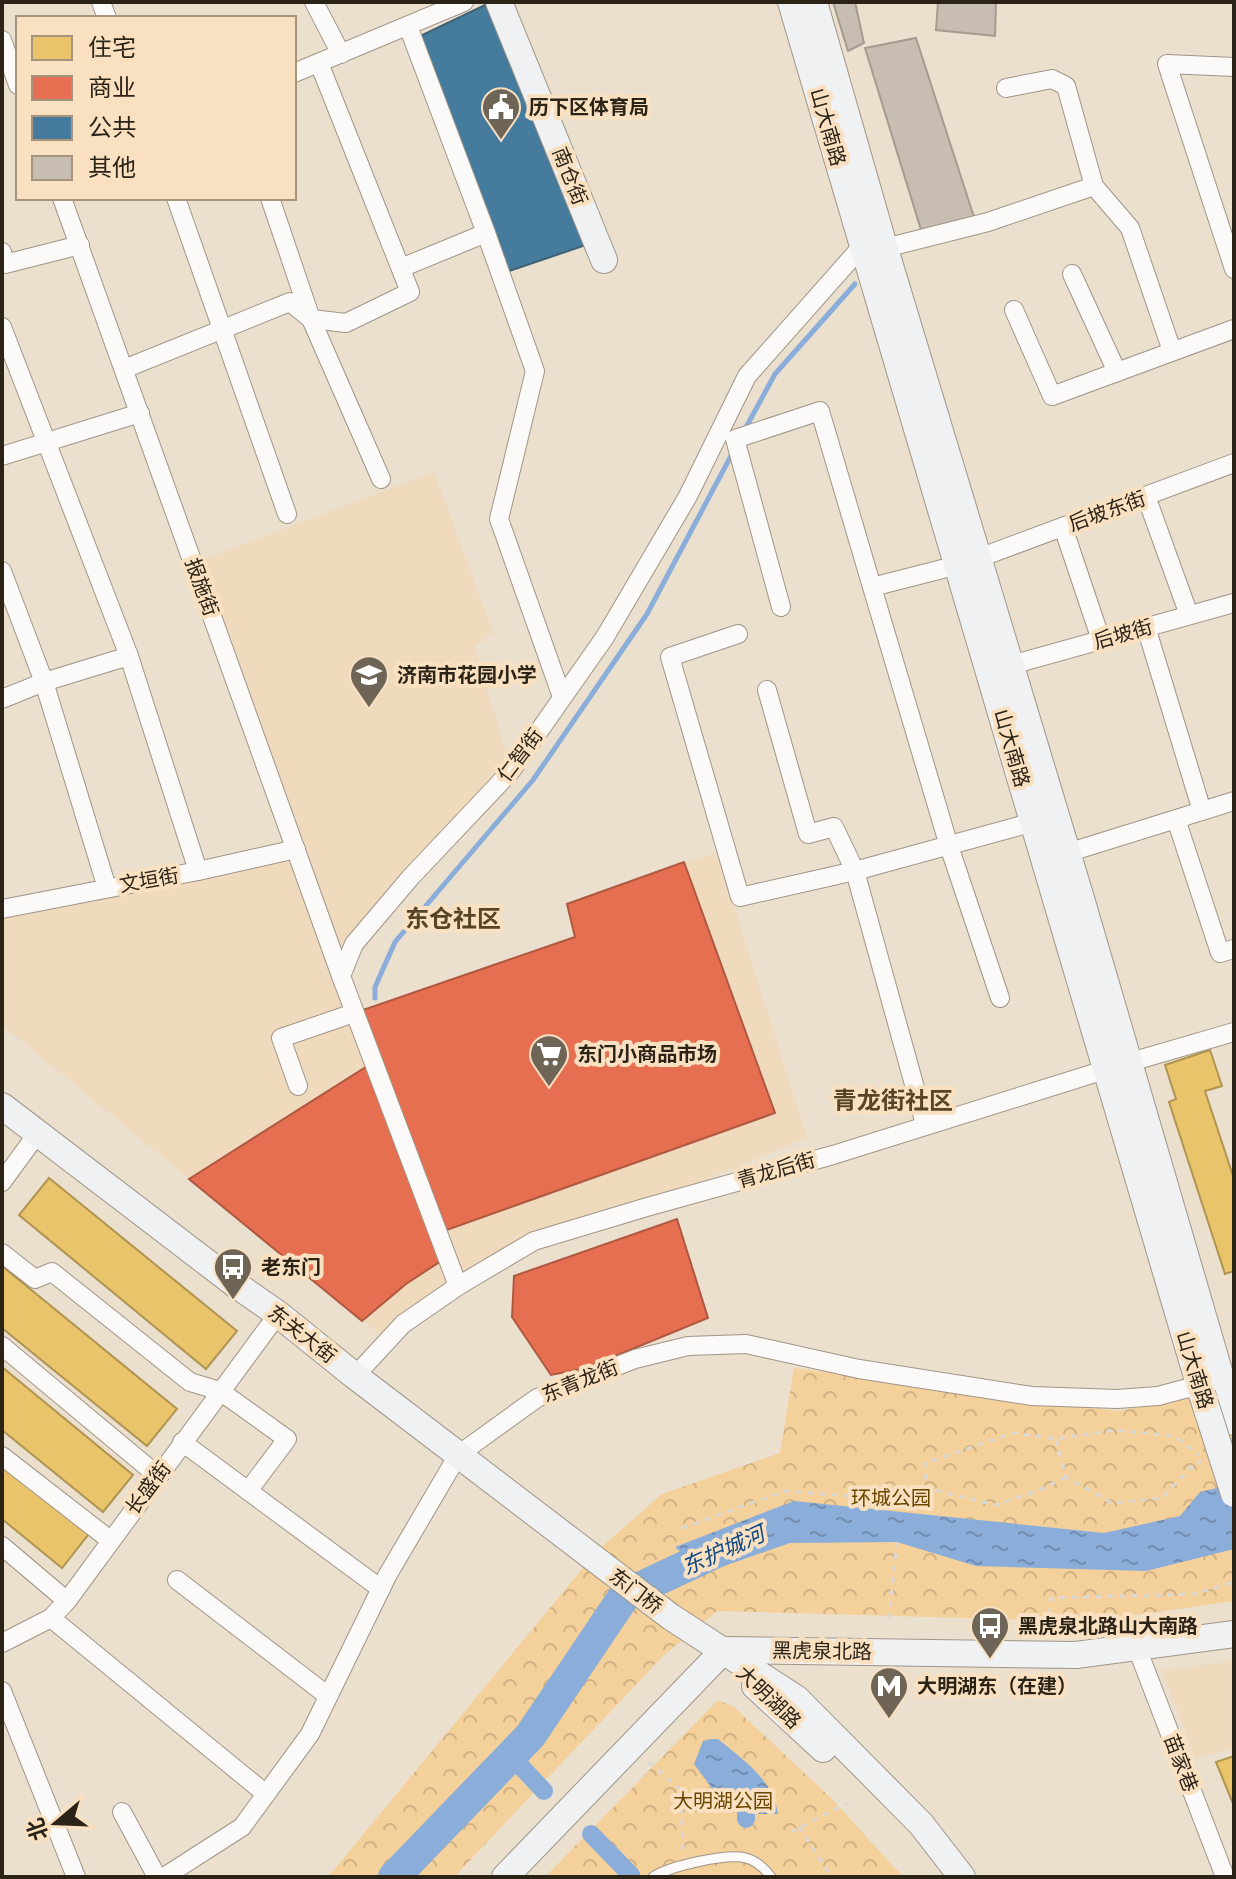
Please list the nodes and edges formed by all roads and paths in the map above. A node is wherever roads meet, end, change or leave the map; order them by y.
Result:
1 (314, 2) edge
2 (464, 2) edge
3 (499, 2) edge
4 (791, 2) edge
5 (814, 2) edge
6 (408, 26) junction
7 (3, 43) edge
8 (341, 54) junction
9 (319, 63) junction
10 (1234, 67) edge
11 (296, 72) edge
12 (16, 79) edge
13 (1006, 88) dead end
14 (1094, 186) junction
15 (63, 200) edge
16 (177, 200) edge
17 (271, 200) edge
18 (486, 233) junction
19 (80, 245) junction
20 (874, 246) junction
21 (2, 252) edge
22 (604, 260) dead end
23 (401, 268) junction
24 (1234, 269) edge
25 (1072, 274) dead end
26 (1014, 310) dead end
27 (311, 319) junction
28 (2, 327) edge
29 (222, 328) junction
30 (1234, 329) edge
31 (1172, 351) junction
32 (124, 369) junction
33 (1117, 372) junction
34 (140, 413) junction
35 (45, 442) junction
36 (2, 456) edge
37 (1234, 463) edge
38 (381, 479) dead end
39 (1146, 496) junction
40 (287, 514) dead end
41 (1063, 527) junction
42 (968, 562) junction
43 (2, 571) edge
44 (872, 587) junction
45 (1231, 603) edge
46 (781, 607) dead end
47 (1189, 615) junction
48 (1234, 624) edge
49 (1146, 627) junction
50 (738, 634) dead end
51 (1101, 640) junction
52 (129, 656) junction
53 (1011, 665) junction
54 (44, 682) junction
55 (767, 690) dead end
56 (562, 697) junction
57 (2, 699) edge
58 (1234, 801) edge
59 (1202, 811) junction
60 (1176, 819) junction
61 (1034, 822) junction
62 (949, 846) junction
63 (296, 849) junction
64 (1067, 853) junction
65 (198, 871) junction
66 (855, 871) junction
67 (107, 888) junction
68 (2, 909) edge
69 (1234, 949) edge
70 (341, 976) junction
71 (1000, 998) dead end
72 (354, 1013) junction
73 (1234, 1032) edge
74 (1117, 1066) junction
75 (298, 1086) dead end
76 (2, 1106) edge
77 (925, 1124) junction
78 (37, 1134) junction
79 (2, 1182) edge
80 (2, 1253) edge
81 (458, 1286) junction
82 (278, 1314) junction
83 (2, 1346) edge
84 (355, 1376) junction
85 (1216, 1386) edge
86 (220, 1391) junction
87 (1234, 1422) edge
88 (1056, 1439) junction
89 (182, 1442) junction
90 (458, 1455) junction
91 (2, 1456) edge
92 (158, 1476) junction
93 (1066, 1477) junction
94 (926, 1488) junction
95 (248, 1491) junction
96 (1234, 1494) edge
97 (682, 1528) dead end
98 (110, 1540) junction
99 (897, 1542) dead end
100 (2, 1546) edge
101 (600, 1564) joint
102 (177, 1580) dead end
103 (1234, 1582) edge
104 (381, 1589) junction
105 (67, 1601) junction
106 (51, 1618) junction
107 (889, 1619) dead end
108 (1049, 1626) dead end
109 (1234, 1634) edge
110 (2, 1643) edge
111 (1137, 1648) junction
112 (724, 1650) junction
113 (2, 1691) edge
114 (328, 1696) junction
115 (649, 1762) dead end
116 (266, 1794) junction
117 (849, 1802) dead end
118 (122, 1812) dead end
119 (799, 1827) junction
120 (791, 1832) dead end
121 (684, 1864) junction
122 (76, 1877) edge
123 (157, 1877) edge
124 (164, 1877) edge
125 (505, 1877) edge
126 (653, 1877) edge
127 (771, 1877) edge
128 (832, 1877) edge
129 (944, 1877) edge
130 (962, 1877) edge
131 (1225, 1877) edge

1 - 8 street
2 - 6 street
3 - 22 main road, 南仓街
4 - 20 main road, 山大南路
5 - 20 main road, 山大南路
6 - 8 street
6 - 18 street
7 - 12 street
8 - 9 street
9 - 11 street
9 - 23 street
10 - 24 street
13 - 14 street
14 - 20 street
14 - 31 street
15 - 19 street, 报施街
16 - 29 street
17 - 27 street
18 - 23 street
18 - 56 street
19 - 21 street
19 - 32 street, 报施街
20 - 42 main road, 山大南路
20 - 56 street, 仁智街
23 - 27 street
25 - 33 street
26 - 33 street
27 - 29 street
27 - 38 street
28 - 35 street
29 - 32 street
29 - 40 street
30 - 31 street
31 - 33 street
32 - 34 street, 报施街
34 - 35 street
34 - 63 street, 报施街
35 - 36 street
35 - 52 street
37 - 39 street, 后坡东街
39 - 41 street, 后坡东街
39 - 47 street
41 - 42 street, 后坡东街
41 - 51 street
42 - 44 street, 后坡东街
42 - 53 main road, 山大南路
42 - 61 main road, 山大南路
43 - 54 street
44 - 46 street
44 - 62 street
45 - 47 street, 后坡街
45 - 48 street
47 - 49 street, 后坡街
49 - 51 street, 后坡街
49 - 59 street
50 - 66 street
51 - 53 street, 后坡街
52 - 54 street
52 - 65 street
53 - 64 main road, 山大南路
54 - 57 street
54 - 67 street
55 - 66 street
56 - 70 street, 仁智街
58 - 59 street
59 - 60 street
60 - 64 street
60 - 69 street
61 - 62 street
61 - 74 main road, 山大南路
62 - 66 street
62 - 71 street
63 - 65 street, 文垣街
63 - 70 street, 报施街
64 - 74 main road, 山大南路
65 - 67 street, 文垣街
66 - 77 street
67 - 68 street, 文垣街
70 - 72 street
72 - 75 street
72 - 81 street
73 - 74 street, 青龙后街
74 - 77 street, 青龙后街
74 - 85 main road, 山大南路
76 - 78 main road, 东关大街
77 - 81 street, 青龙后街
78 - 79 street
78 - 82 main road, 东关大街
80 - 86 street
81 - 84 street, 青龙后街
82 - 84 main road, 东关大街
82 - 86 street, 长盛街
83 - 92 street
84 - 90 main road, 东关大街
85 - 87 main road, 山大南路
85 - 90 street, 东青龙街
85 - 96 main road, 山大南路, bridge
86 - 89 street, 长盛街
86 - 95 street
88 - 93 path
88 - 93 path
88 - 94 path
89 - 92 street, 长盛街
89 - 95 street
90 - 101 main road, 东关大街
90 - 104 street, 东青龙街
91 - 98 street
92 - 98 street, 长盛街
93 - 94 path
94 - 97 path
95 - 104 street
98 - 105 street, 长盛街
99 - 107 path
100 - 105 street
101 - 112 main road, 东门桥
102 - 114 street
103 - 108 path
104 - 114 street, 东青龙街
105 - 106 street, 长盛街
106 - 110 street, 长盛街
106 - 116 street
109 - 111 main road, 黑虎泉北路
111 - 112 main road, 黑虎泉北路
111 - 131 street, 苗家巷
112 - 125 main road
112 - 129 main road, 大明湖路
112 - 130 main road, 大明湖路
113 - 122 street
114 - 116 street, 东青龙街
115 - 121 path
116 - 124 street, 东青龙街
117 - 119 path
118 - 123 street
119 - 120 path
119 - 128 path
121 - 126 lane
121 - 127 lane

